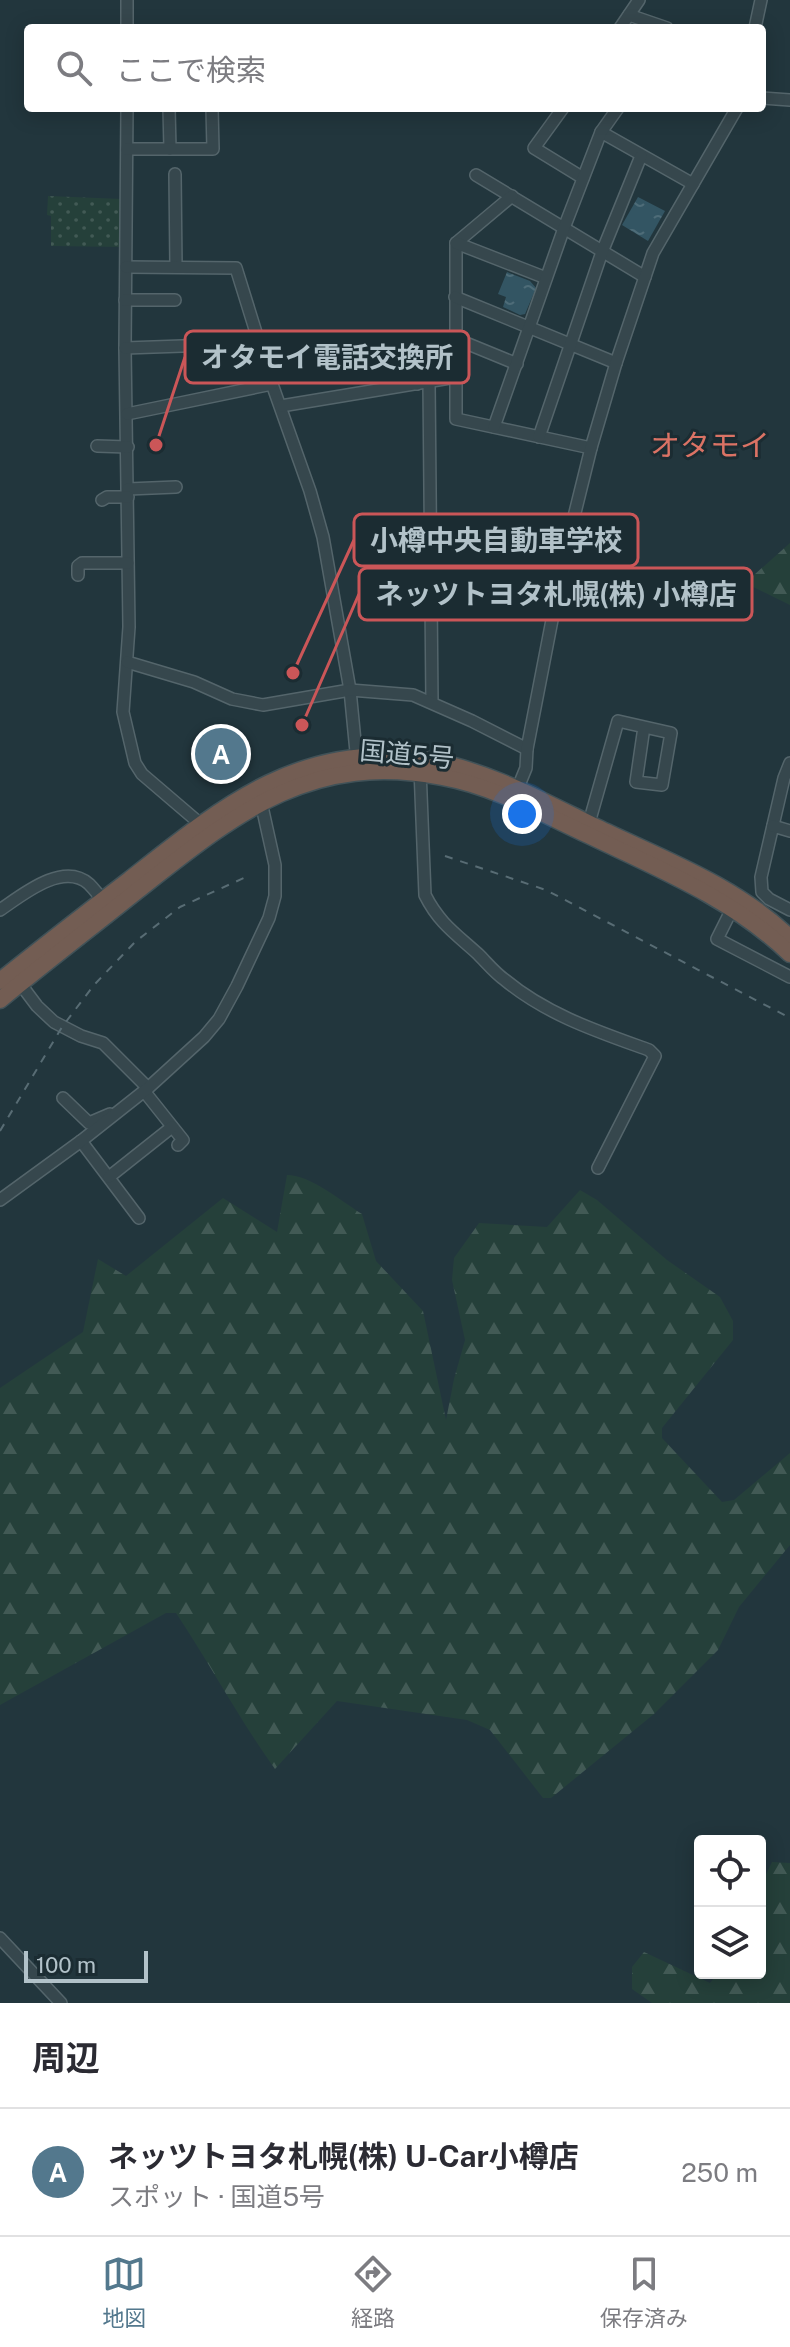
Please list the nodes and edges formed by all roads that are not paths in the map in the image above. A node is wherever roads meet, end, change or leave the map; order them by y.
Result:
1 (127, 0) edge
2 (639, 0) edge
3 (759, 0) edge
4 (629, 15) junction
5 (127, 24) edge
6 (623, 24) edge
7 (655, 24) edge
8 (756, 24) edge
9 (766, 98) edge
10 (790, 100) edge
11 (127, 112) edge
12 (169, 112) edge
13 (212, 112) edge
14 (560, 112) edge
15 (615, 112) edge
16 (735, 112) edge
17 (601, 132) junction
18 (127, 149) junction
19 (170, 149) junction
20 (641, 156) junction
21 (175, 174) dead end
22 (476, 175) dead end
23 (583, 178) junction
24 (693, 184) junction
25 (512, 196) junction
26 (564, 228) junction
27 (456, 243) junction
28 (602, 252) junction
29 (126, 267) junction
30 (176, 267) junction
31 (645, 277) junction
32 (546, 278) junction
33 (455, 297) junction
34 (125, 300) junction
35 (175, 300) dead end
36 (529, 328) junction
37 (456, 339) junction
38 (259, 340) junction
39 (409, 342) dead end
40 (571, 345) junction
41 (125, 348) junction
42 (616, 363) junction
43 (517, 364) junction
44 (456, 377) junction
45 (429, 382) junction
46 (272, 384) junction
47 (417, 384) junction
48 (281, 406) junction
49 (127, 414) junction
50 (494, 427) junction
51 (539, 437) junction
52 (97, 446) dead end
53 (128, 447) junction
54 (591, 448) junction
55 (176, 487) dead end
56 (128, 493) junction
57 (102, 500) dead end
58 (128, 563) junction
59 (78, 575) dead end
60 (127, 662) junction
61 (350, 690) junction
62 (432, 702) junction
63 (644, 727) junction
64 (527, 749) junction
65 (790, 763) edge
66 (357, 764) junction
67 (420, 766) junction
68 (515, 795) junction
69 (261, 802) junction
70 (773, 826) junction
71 (206, 828) junction
72 (587, 829) junction
73 (790, 831) edge
74 (736, 902) junction
75 (107, 906) junction
76 (0, 910) edge
77 (790, 910) edge
78 (790, 938) edge
79 (790, 954) edge
80 (790, 977) edge
81 (10, 979) edge
82 (0, 1000) edge
83 (146, 1090) junction
84 (63, 1098) dead end
85 (113, 1116) junction
86 (172, 1127) junction
87 (81, 1141) junction
88 (178, 1145) dead end
89 (598, 1168) dead end
90 (109, 1177) junction
91 (0, 1200) edge
92 (139, 1218) dead end
93 (0, 1938) edge
94 (61, 2003) edge

1 - 5 street
2 - 4 street
3 - 8 street
4 - 6 street
4 - 7 street
9 - 10 street
11 - 18 street
12 - 19 street
13 - 19 street
14 - 23 street
15 - 17 street
16 - 24 street
17 - 20 street
17 - 23 street
18 - 19 street
18 - 29 street
20 - 24 street
20 - 28 street
21 - 30 street
22 - 25 street
23 - 26 street
24 - 31 street
25 - 26 street
25 - 27 street
26 - 28 street
26 - 32 street
27 - 32 street
27 - 33 street
28 - 31 street
28 - 40 street
29 - 30 street
29 - 34 street
30 - 38 street
31 - 42 street
32 - 36 street
33 - 36 street
33 - 37 street
34 - 35 street
34 - 41 street
36 - 40 street
36 - 43 street
37 - 43 street
37 - 44 street
38 - 41 street
38 - 46 street
39 - 47 street
40 - 42 street
40 - 51 street
41 - 49 street
42 - 54 street
43 - 50 street
44 - 45 street
44 - 50 street
45 - 47 street
45 - 62 street
46 - 48 street
46 - 49 street
47 - 48 street
48 - 61 street
49 - 53 street
50 - 51 street
51 - 54 street
52 - 53 street
53 - 56 street
54 - 64 street
55 - 56 street
56 - 57 street
56 - 58 street
58 - 59 street
58 - 60 street
60 - 61 street
60 - 71 street
61 - 62 street
61 - 66 street
62 - 64 street
63 - 63 street
63 - 72 street
64 - 68 street
65 - 70 street
66 - 67 highway, 国道5号
66 - 69 highway, 国道5号
66 - 71 highway, 国道5号
67 - 68 highway, 国道5号
67 - 89 street
68 - 72 highway, 国道5号
69 - 71 highway, 国道5号
69 - 83 street
70 - 73 street
70 - 77 street
71 - 75 highway, 国道5号
72 - 74 highway, 国道5号
74 - 78 highway, 国道5号
74 - 79 highway, 国道5号
74 - 80 street
75 - 76 street
75 - 81 highway, 国道5号
81 - 82 highway, 国道5号
81 - 83 street
83 - 85 street
83 - 86 street
84 - 85 street
85 - 87 street
86 - 88 street
86 - 90 street
87 - 90 street
87 - 91 street
90 - 92 street
93 - 94 street

